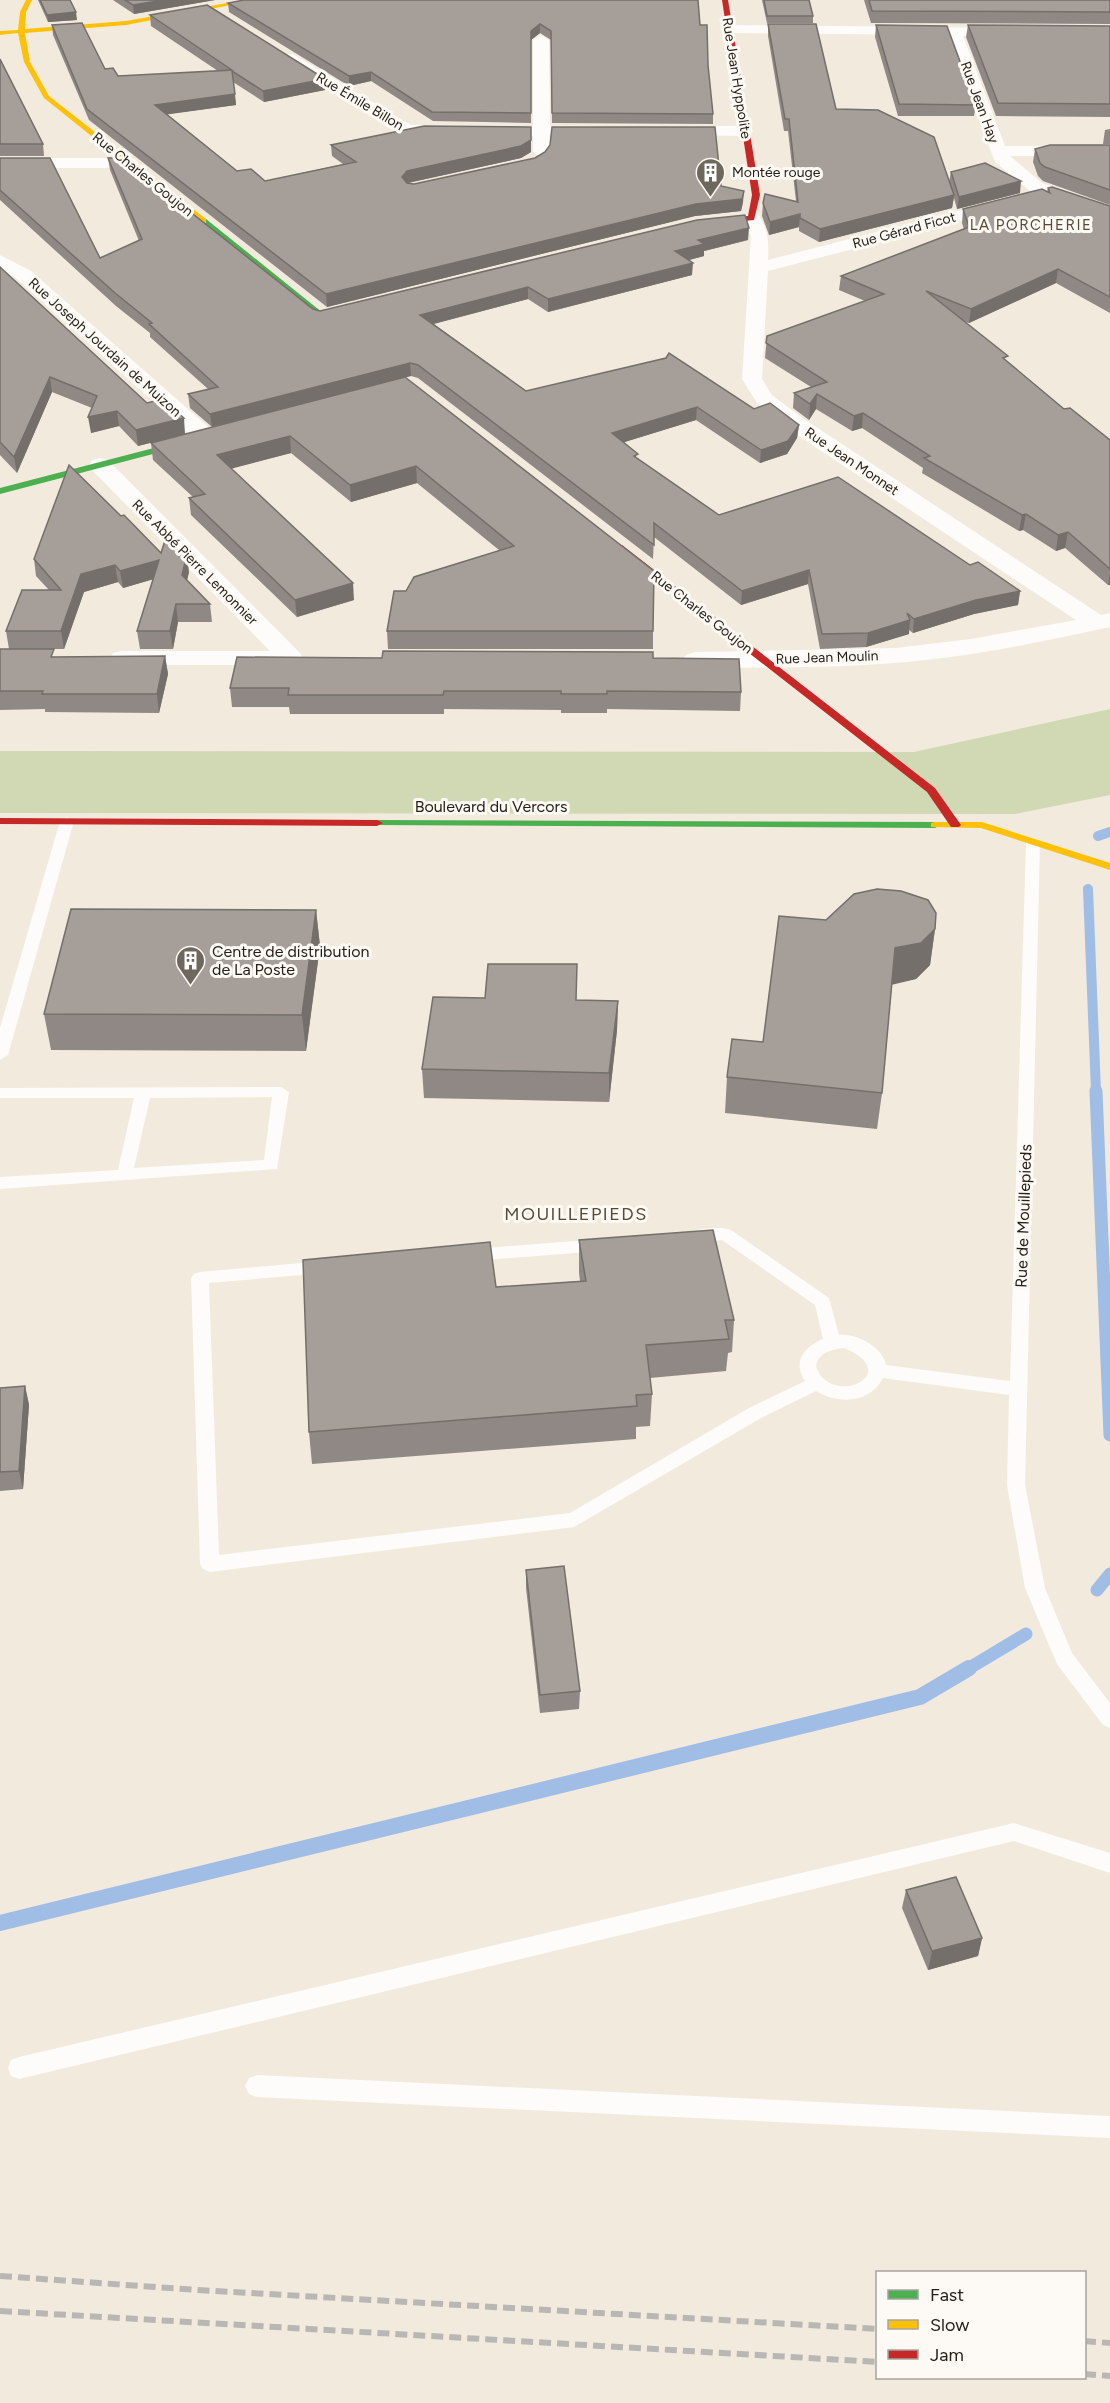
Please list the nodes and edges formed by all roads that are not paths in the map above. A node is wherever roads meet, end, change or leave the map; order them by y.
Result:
1 (29, 0) edge
2 (254, 0) edge
3 (725, 0) edge
4 (210, 8) junction
5 (227, 19) edge
6 (729, 30) junction
7 (953, 31) junction
8 (1032, 31) edge
9 (18, 32) junction
10 (0, 33) edge
11 (541, 40) dead end
12 (278, 51) edge
13 (542, 131) junction
14 (613, 131) edge
15 (649, 131) edge
16 (744, 131) junction
17 (998, 151) junction
18 (1110, 151) edge
19 (0, 163) edge
20 (129, 164) junction
21 (528, 164) edge
22 (1051, 192) junction
23 (1110, 213) edge
24 (751, 218) junction
25 (685, 226) edge
26 (0, 261) edge
27 (758, 268) junction
28 (366, 305) edge
29 (212, 436) joint
30 (100, 465) junction
31 (0, 491) edge
32 (608, 538) edge
33 (1103, 622) edge
34 (93, 658) edge
35 (763, 659) junction
36 (669, 660) edge
37 (0, 821) edge
38 (67, 821) junction
39 (956, 825) junction
40 (1033, 842) junction
41 (1110, 867) edge
42 (0, 1055) edge
43 (0, 1093) edge
44 (143, 1093) junction
45 (125, 1174) junction
46 (0, 1183) edge
47 (677, 1238) edge
48 (618, 1243) edge
49 (450, 1257) edge
50 (343, 1266) edge
51 (832, 1342) junction
52 (879, 1371) junction
53 (816, 1383) junction
54 (1018, 1389) junction
55 (1110, 1719) edge
56 (1110, 1863) edge
57 (19, 2068) dead end
58 (257, 2086) dead end
59 (1110, 2127) edge

1 - 9 street
2 - 4 street
3 - 6 street, Rue Jean Hyppolite
4 - 5 street
4 - 9 street
6 - 7 street
6 - 16 street, Rue Jean Hyppolite
7 - 8 street
7 - 17 street, Rue Jean Hay
9 - 10 street
9 - 20 street, Rue Charles Goujon
11 - 13 street
12 - 13 street, Rue Émile Billon
13 - 14 street, Rue Émile Billon
13 - 21 street
15 - 16 street
16 - 24 street, Rue Jean Hyppolite
17 - 18 street
17 - 22 street, Rue Jean Hay
19 - 20 street
20 - 28 street, Rue Charles Goujon
22 - 23 street, Rue Jean Hay
22 - 27 street, Rue Gérard Ficot
24 - 25 street
24 - 27 street, Rue Jean Monnet
26 - 29 street, Rue Joseph Jourdain de Muizon
27 - 33 street, Rue Jean Monnet
29 - 30 street
30 - 31 street
30 - 34 street, Rue Abbé Pierre Lemonnier
32 - 35 street, Rue Charles Goujon
33 - 35 street, Rue Jean Moulin
35 - 36 street, Rue Jean Moulin
35 - 39 street, Rue Charles Goujon
37 - 38 street, Boulevard du Vercors
38 - 39 street, Boulevard du Vercors
38 - 42 lane
39 - 40 street, Boulevard du Vercors
40 - 41 street, Boulevard du Vercors
40 - 54 lane, Rue de Mouillepieds
43 - 44 lane
44 - 45 lane
44 - 45 lane
45 - 46 lane
47 - 51 lane
48 - 49 lane
50 - 53 lane
51 - 52 lane
51 - 53 lane
52 - 53 lane
52 - 54 lane
54 - 55 lane, Rue de Mouillepieds
56 - 57 lane
58 - 59 lane

